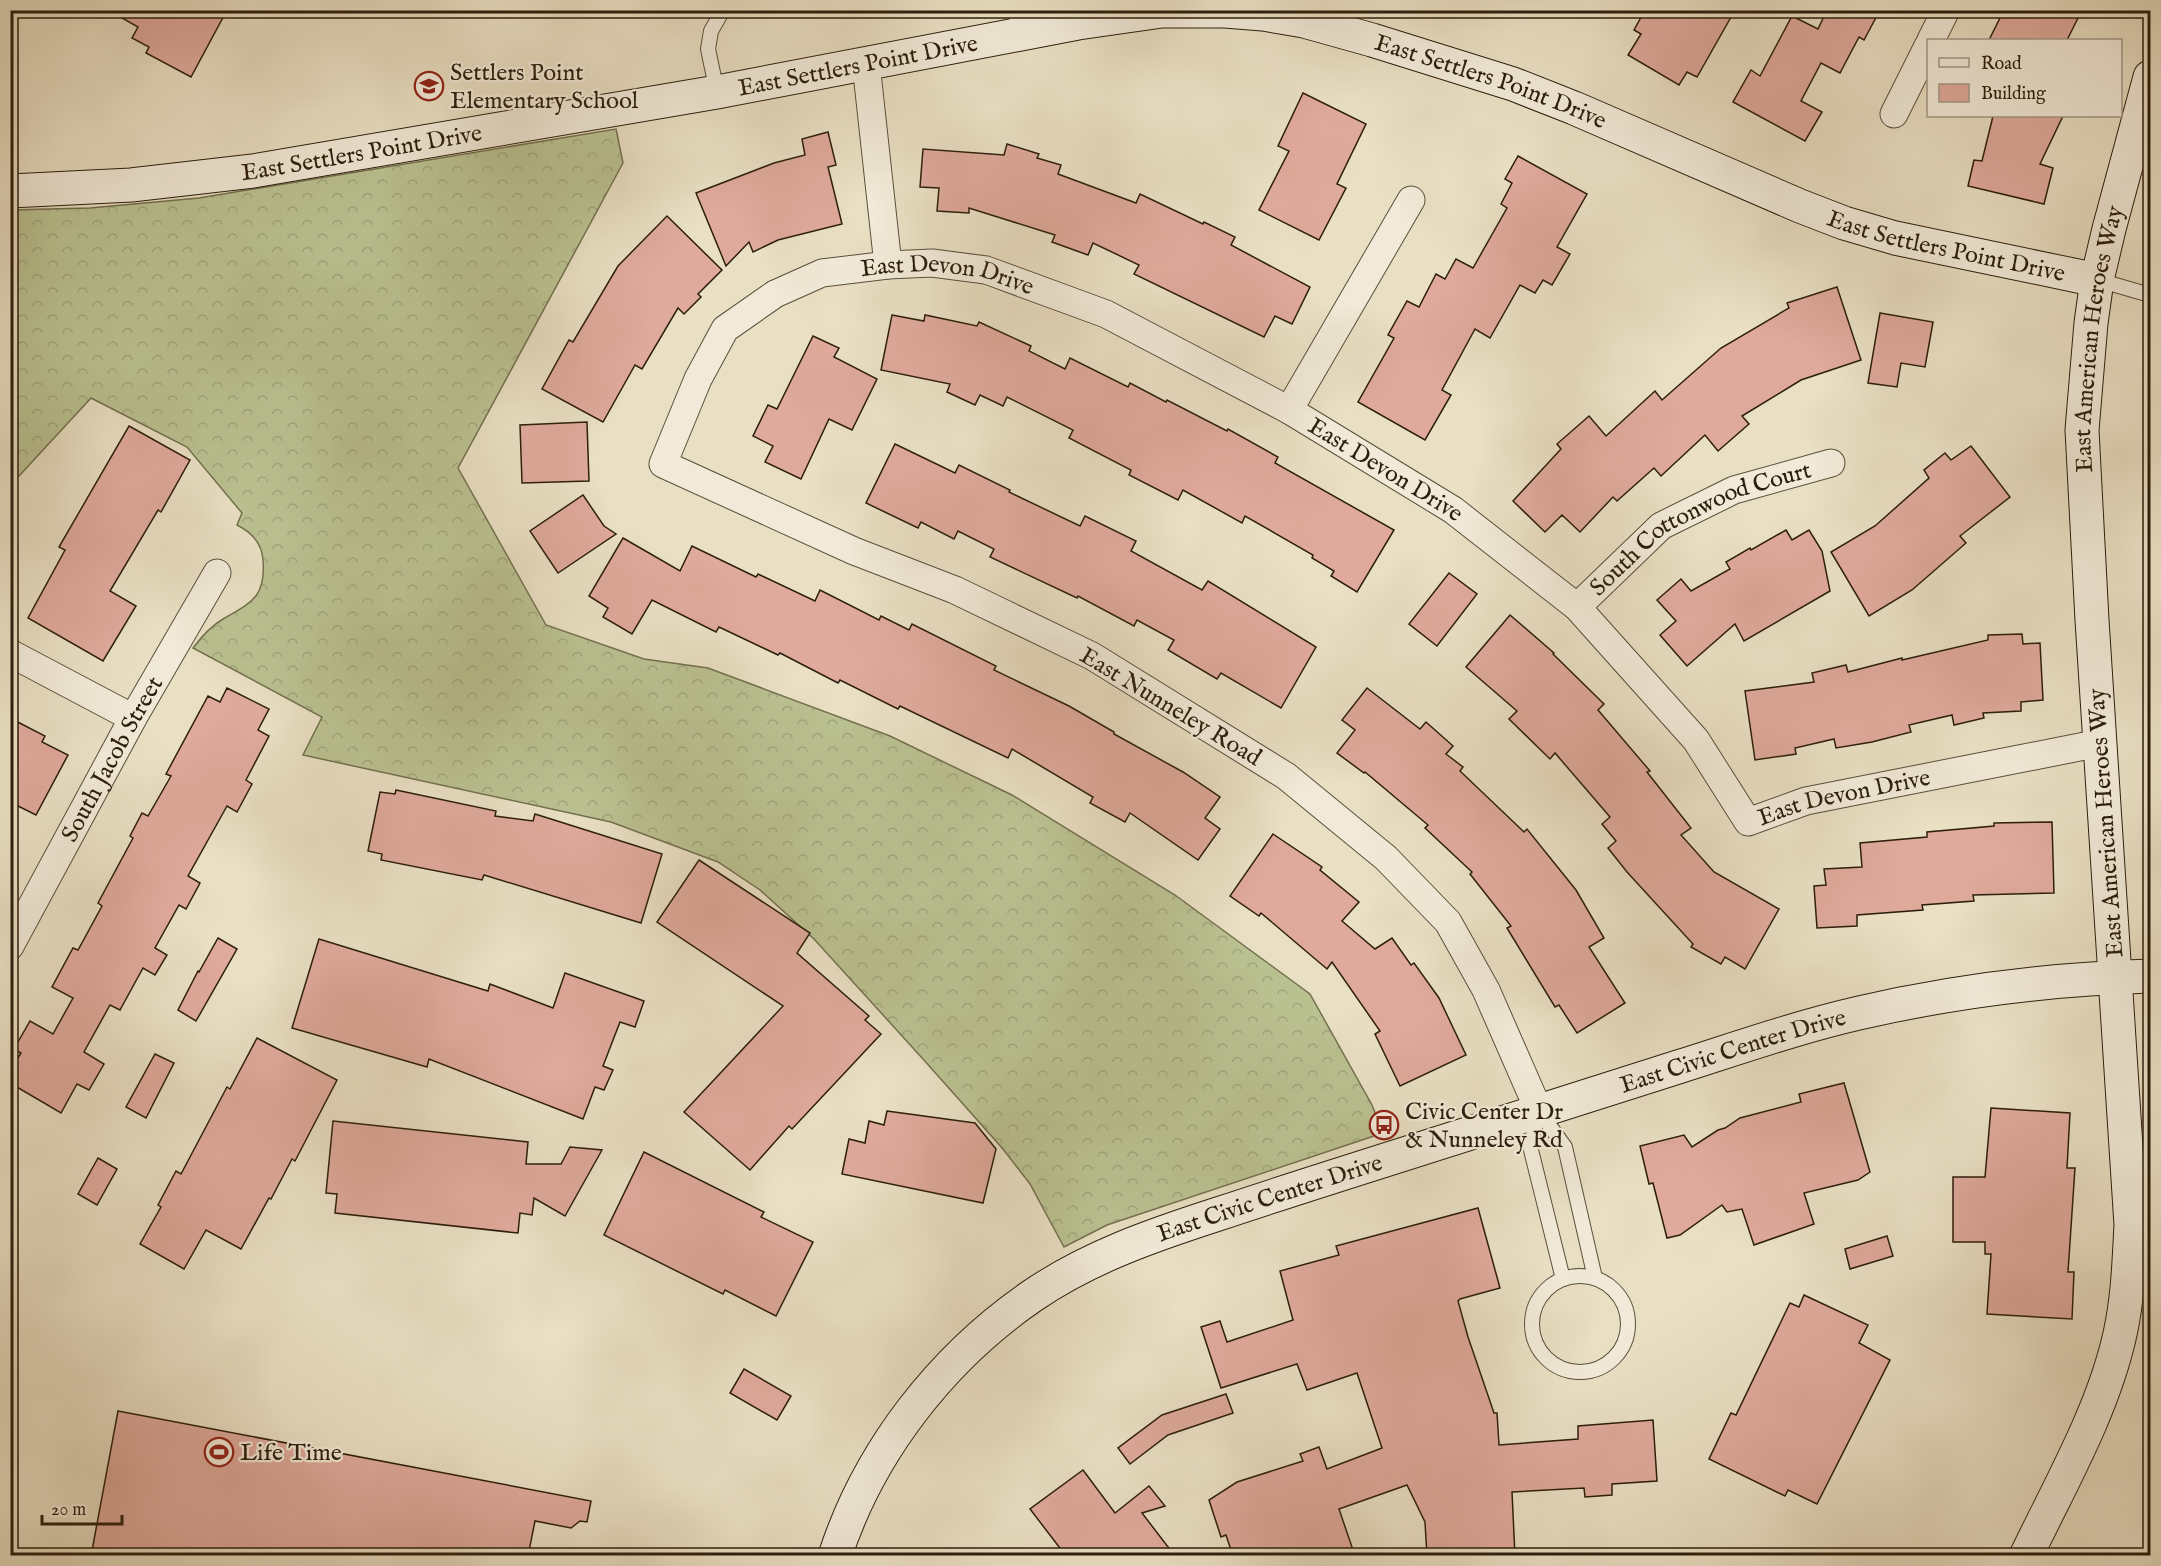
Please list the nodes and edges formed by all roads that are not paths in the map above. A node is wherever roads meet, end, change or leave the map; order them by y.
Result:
1 (723, 10) edge
2 (1946, 10) edge
3 (1225, 11) edge
4 (1018, 22) edge
5 (1932, 39) edge
6 (1927, 50) edge
7 (866, 64) junction
8 (2151, 77) edge
9 (717, 92) junction
10 (1894, 114) dead end
11 (10, 191) edge
12 (1411, 200) dead end
13 (888, 265) junction
14 (2097, 280) junction
15 (2151, 295) edge
16 (1289, 410) junction
17 (1831, 463) dead end
18 (663, 464) joint
19 (218, 573) dead end
20 (1577, 607) junction
21 (10, 653) edge
22 (133, 718) junction
23 (2100, 743) junction
24 (10, 946) edge
25 (2151, 976) edge
26 (2116, 978) junction
27 (1539, 1111) junction
28 (1595, 1278) junction
29 (1563, 1279) junction
30 (835, 1556) edge
31 (2026, 1556) edge

1 - 9 lane
2 - 5 street
3 - 4 street, East Settlers Point Drive
3 - 14 street, East Settlers Point Drive
4 - 7 street, East Settlers Point Drive
6 - 10 street
7 - 9 street, East Settlers Point Drive
7 - 13 street
8 - 14 street, East American Heroes Way
9 - 11 street, East Settlers Point Drive
12 - 16 street
13 - 16 street, East Devon Drive
13 - 18 street, East Devon Drive
14 - 15 lane
14 - 23 street, East American Heroes Way
16 - 20 street, East Devon Drive
17 - 20 street, South Cottonwood Court
18 - 27 street, East Nunneley Road
19 - 22 street, South Jacob Street
20 - 23 street, East Devon Drive
21 - 22 street
22 - 24 street, South Jacob Street
23 - 26 street, East American Heroes Way
25 - 26 street, East Civic Center Drive
26 - 27 street, East Civic Center Drive
26 - 31 street, East American Heroes Way
27 - 28 lane
27 - 29 lane
27 - 30 street, East Civic Center Drive
28 - 29 lane
28 - 29 lane

